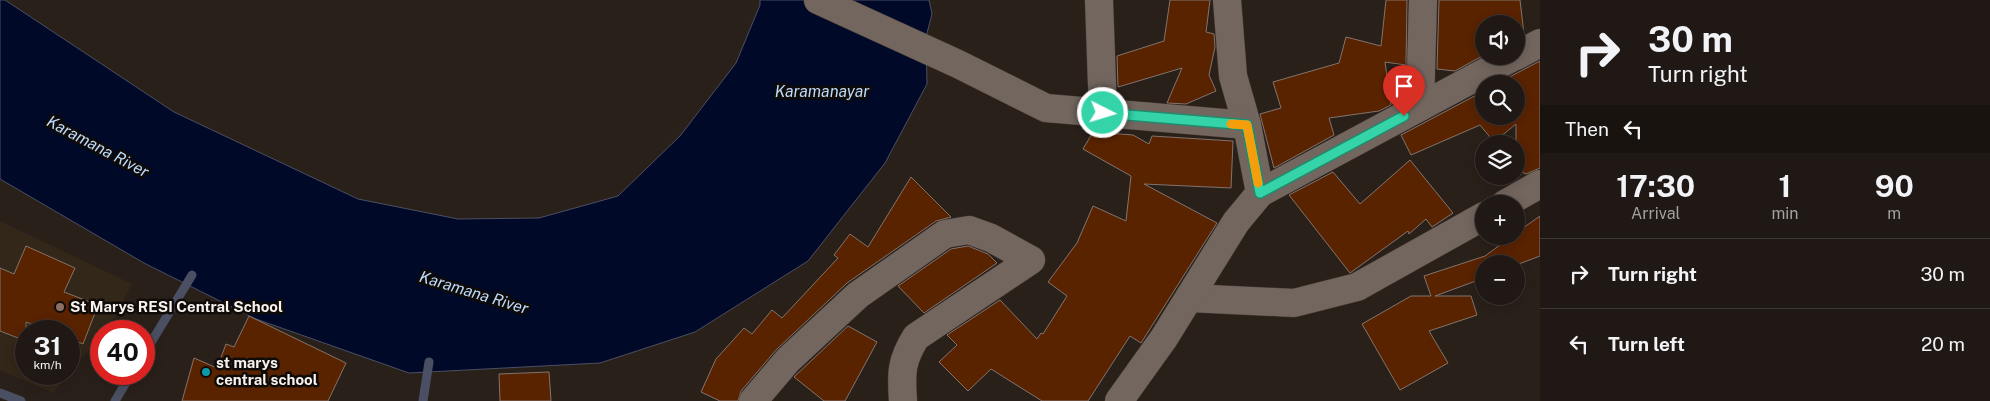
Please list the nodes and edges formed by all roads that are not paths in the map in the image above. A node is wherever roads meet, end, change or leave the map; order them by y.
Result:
1 (818, 0) edge
2 (1099, 0) edge
3 (1227, 0) edge
4 (1423, 0) edge
5 (1540, 43) edge
6 (1525, 51) edge
7 (1499, 65) edge
8 (1420, 107) junction
9 (1103, 113) junction
10 (1247, 125) junction
11 (1540, 184) edge
12 (1260, 193) junction
13 (1521, 195) edge
14 (1475, 221) edge
15 (1189, 298) junction
16 (753, 401) edge
17 (903, 401) edge
18 (1119, 401) edge

1 - 9 street
2 - 9 street
3 - 10 street
4 - 8 street
5 - 6 street
7 - 8 street
8 - 12 street
9 - 10 street
10 - 12 street
11 - 13 street
12 - 15 street
14 - 15 street
15 - 18 street
16 - 17 street

